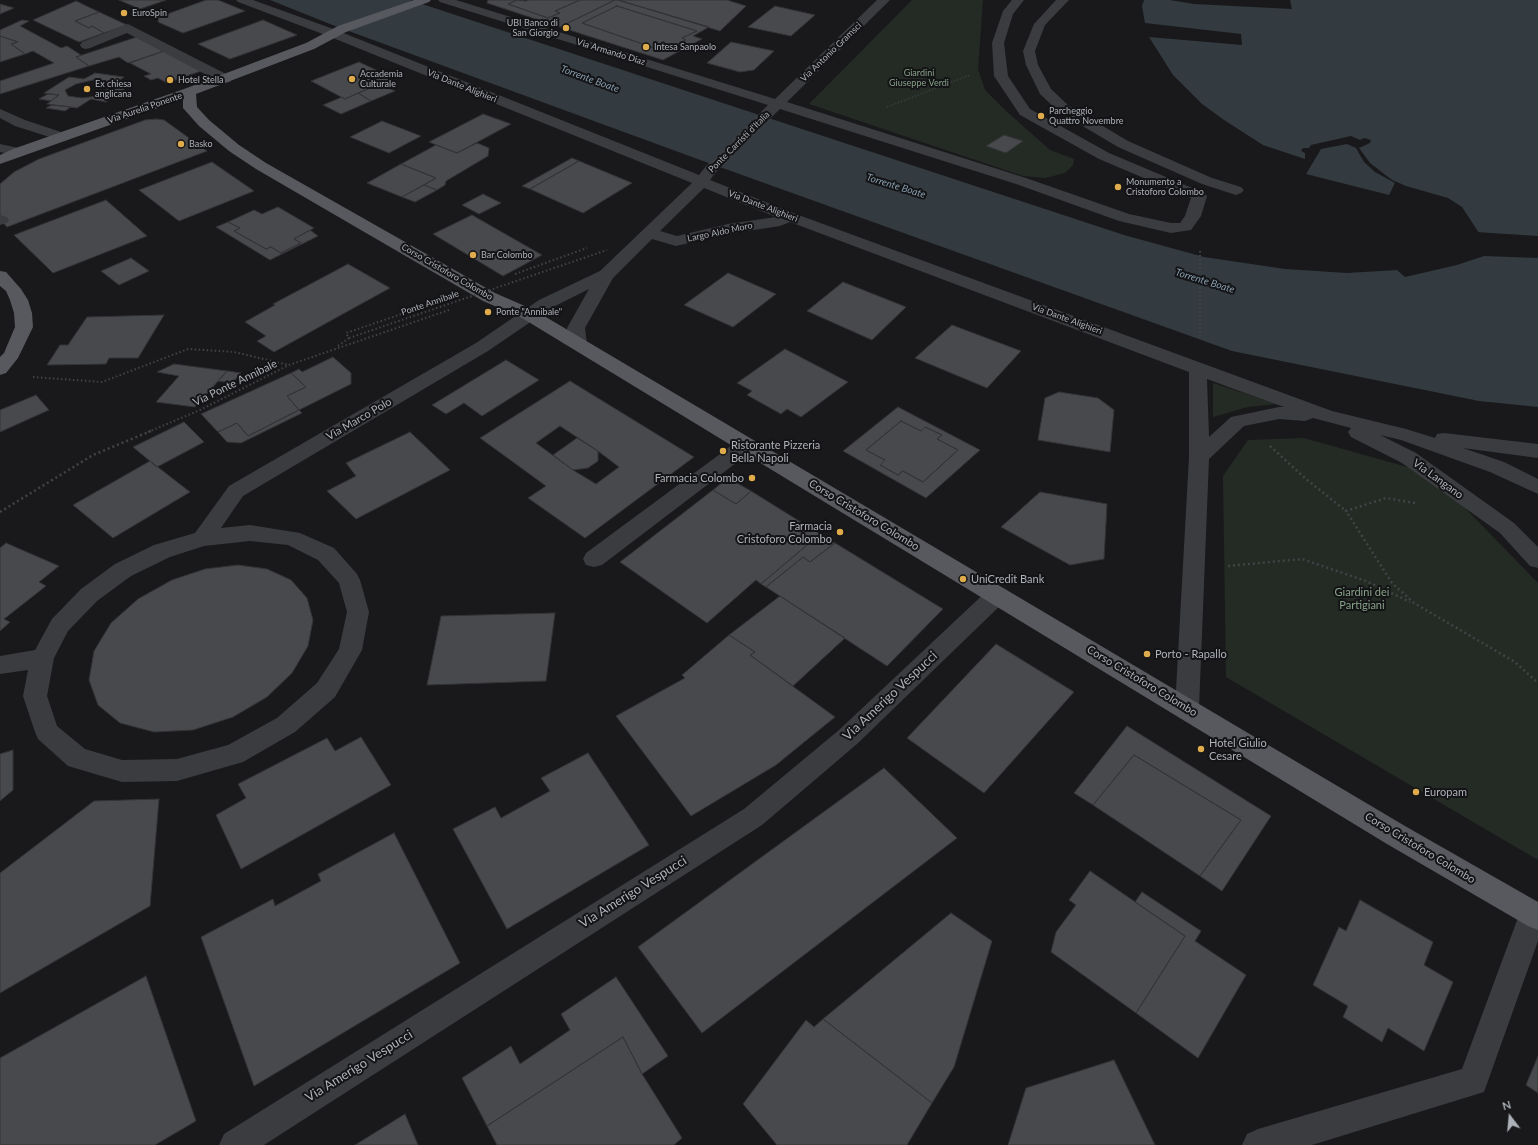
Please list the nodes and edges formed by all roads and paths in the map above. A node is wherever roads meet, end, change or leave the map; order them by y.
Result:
1 (242, 0) edge
2 (424, 0) edge
3 (444, 0) edge
4 (884, 0) edge
5 (1018, 0) edge
6 (1063, 0) edge
7 (337, 31) junction
8 (86, 45) dead end
9 (1000, 63) junction
10 (224, 79) junction
11 (189, 92) junction
12 (778, 104) junction
13 (0, 113) edge
14 (843, 124) junction
15 (62, 137) junction
16 (0, 148) edge
17 (18, 152) junction
18 (0, 160) edge
19 (706, 175) junction
20 (1236, 190) dead end
21 (790, 217) junction
22 (650, 233) junction
23 (587, 248) dead end
24 (601, 248) dead end
25 (607, 250) junction
26 (1199, 254) dead end
27 (606, 275) junction
28 (0, 276) edge
29 (483, 292) junction
30 (528, 314) junction
31 (349, 338) junction
32 (1200, 342) dead end
33 (578, 344) junction
34 (335, 348) junction
35 (290, 365) junction
36 (0, 368) edge
37 (1198, 368) junction
38 (33, 377) dead end
39 (1327, 416) junction
40 (1253, 418) junction
41 (1400, 434) junction
42 (746, 445) junction
43 (1538, 451) edge
44 (1199, 457) junction
45 (1538, 487) edge
46 (1455, 492) junction
47 (1346, 511) junction
48 (0, 512) edge
49 (203, 538) junction
50 (594, 559) dead end
51 (1538, 560) edge
52 (1194, 569) junction
53 (997, 595) junction
54 (1414, 603) junction
55 (42, 658) junction
56 (0, 665) edge
57 (1538, 683) edge
58 (1187, 708) junction
59 (1536, 916) edge
60 (235, 1145) edge
61 (1258, 1145) edge

1 - 7 street, Via Dante Alighieri
2 - 7 main road, Via Aurelia Ponente
3 - 12 street, Via Armando Diaz
4 - 12 street, Via Antonio Gramsci
5 - 9 street
6 - 20 street
7 - 10 main road, Via Aurelia Ponente
7 - 19 street, Via Dante Alighieri
8 - 10 street
9 - 14 path
9 - 14 street, Via Armando Diaz
10 - 11 main road, Via Aurelia Ponente
11 - 15 main road, Via Aurelia Ponente
11 - 29 main road, Corso Cristoforo Colombo
12 - 14 street, Via Armando Diaz
12 - 19 street, Ponte Carristi d'Italia
13 - 15 street
15 - 17 main road, Via Aurelia Ponente
16 - 17 street
17 - 18 main road, Via Aurelia Ponente
19 - 21 street, Via Dante Alighieri
19 - 22 street, Ponte Carristi d'Italia
21 - 22 street, Largo Aldo Moro
21 - 37 street, Via Dante Alighieri
22 - 25 path, Ponte Annibale
22 - 27 street, Ponte Carristi d'Italia
23 - 29 path
24 - 25 path
25 - 31 path, Ponte Annibale, bridge
26 - 32 path
27 - 30 street, Via Marco Polo
27 - 33 street
28 - 36 main road
29 - 30 main road, Corso Cristoforo Colombo
29 - 31 path
29 - 34 path, Via Ponte Annibale
30 - 33 main road, Corso Cristoforo Colombo
30 - 49 street, Via Marco Polo
31 - 34 path
33 - 42 main road, Corso Cristoforo Colombo
34 - 35 path, Via Ponte Annibale
35 - 38 path
35 - 48 path, Via Ponte Annibale
37 - 39 street, Via Langano
37 - 44 street
39 - 40 street
39 - 41 street, Via Langano
39 - 46 street, Via Langano
40 - 44 street
40 - 47 path
41 - 43 street
41 - 45 street, Via Langano
42 - 50 street
42 - 53 main road, Corso Cristoforo Colombo
44 - 52 street
46 - 47 path
46 - 51 street, Via Langano
47 - 54 path
49 - 55 street
49 - 55 street
52 - 54 path
52 - 58 street
53 - 58 main road, Corso Cristoforo Colombo
53 - 60 street, Via Amerigo Vespucci
54 - 57 path
55 - 56 street
58 - 59 main road, Corso Cristoforo Colombo
59 - 61 street

